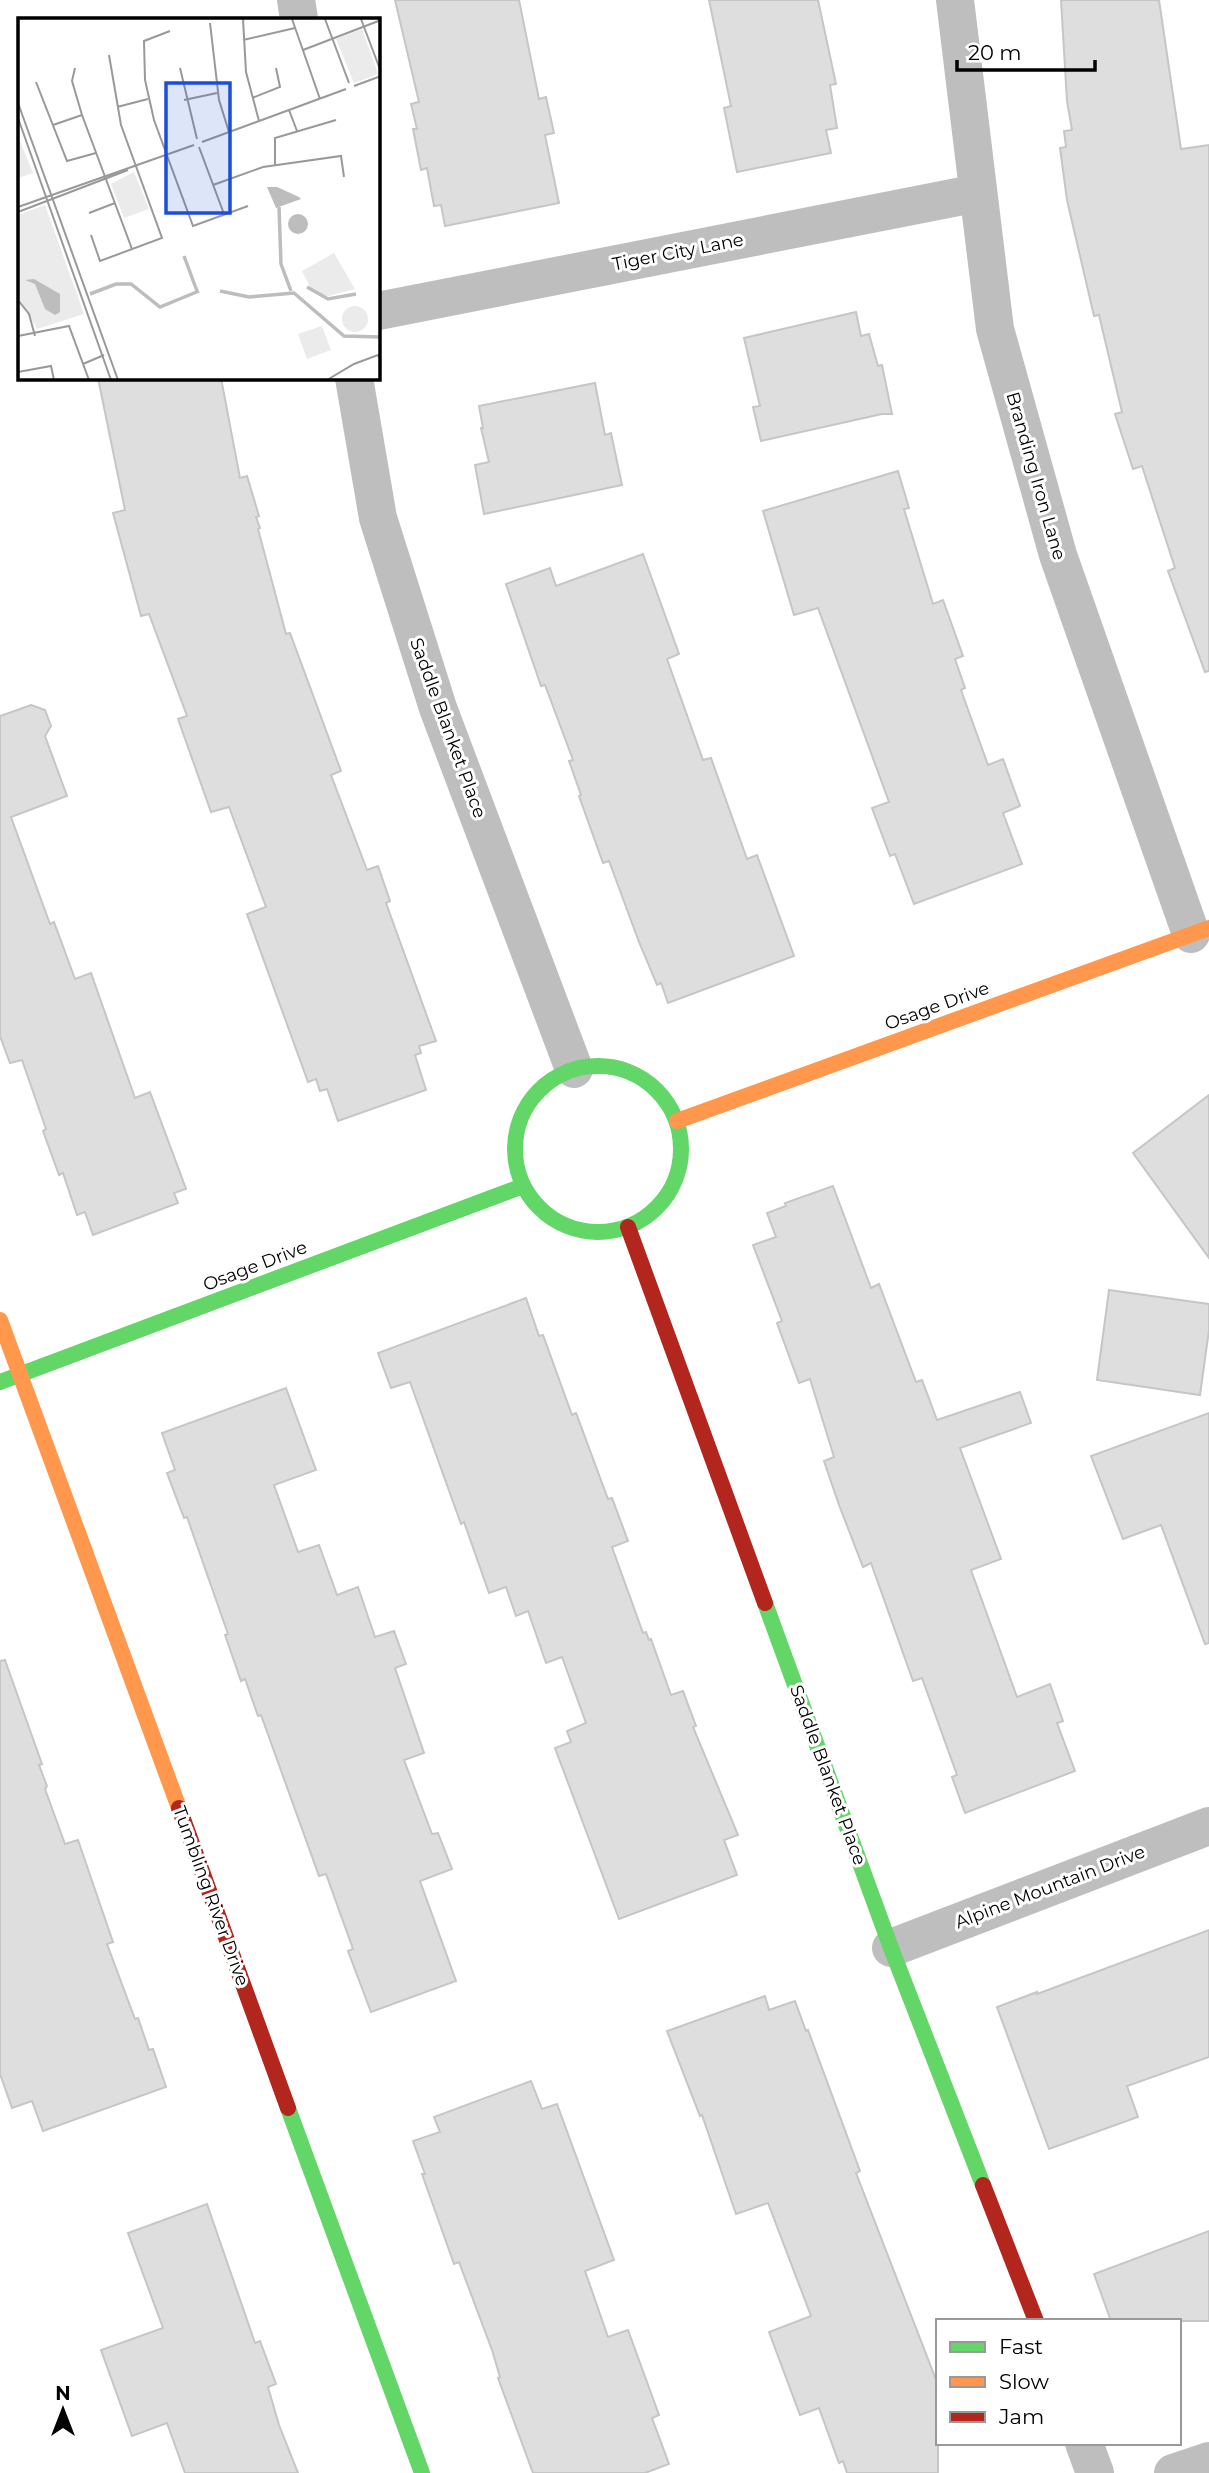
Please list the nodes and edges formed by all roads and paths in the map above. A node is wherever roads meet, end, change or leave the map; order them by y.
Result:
1 (296, 0) edge
2 (955, 0) edge
3 (299, 18) edge
4 (978, 193) junction
5 (380, 311) edge
6 (354, 380) edge
7 (1200, 931) edge
8 (574, 1069) junction
9 (677, 1121) junction
10 (523, 1186) junction
11 (628, 1227) junction
12 (0, 1320) edge
13 (20, 1374) junction
14 (0, 1382) edge
15 (1209, 1826) edge
16 (891, 1948) junction
17 (1035, 2319) edge
18 (1085, 2445) edge
19 (1209, 2460) edge
20 (422, 2473) edge
21 (1095, 2473) edge
22 (1172, 2473) edge

1 - 3 street
2 - 4 street, Branding Iron Lane
4 - 5 street, Tiger City Lane
4 - 7 street, Branding Iron Lane
6 - 8 street, Saddle Blanket Place
7 - 9 street, Osage Drive
8 - 9 street
8 - 10 street
9 - 11 street
10 - 11 street
10 - 13 street, Osage Drive
11 - 16 street, Saddle Blanket Place
12 - 13 street, Tumbling River Drive
13 - 14 street, Osage Drive
13 - 20 street, Tumbling River Drive
15 - 16 street, Alpine Mountain Drive
16 - 17 street, Saddle Blanket Place
18 - 21 street
19 - 22 street

